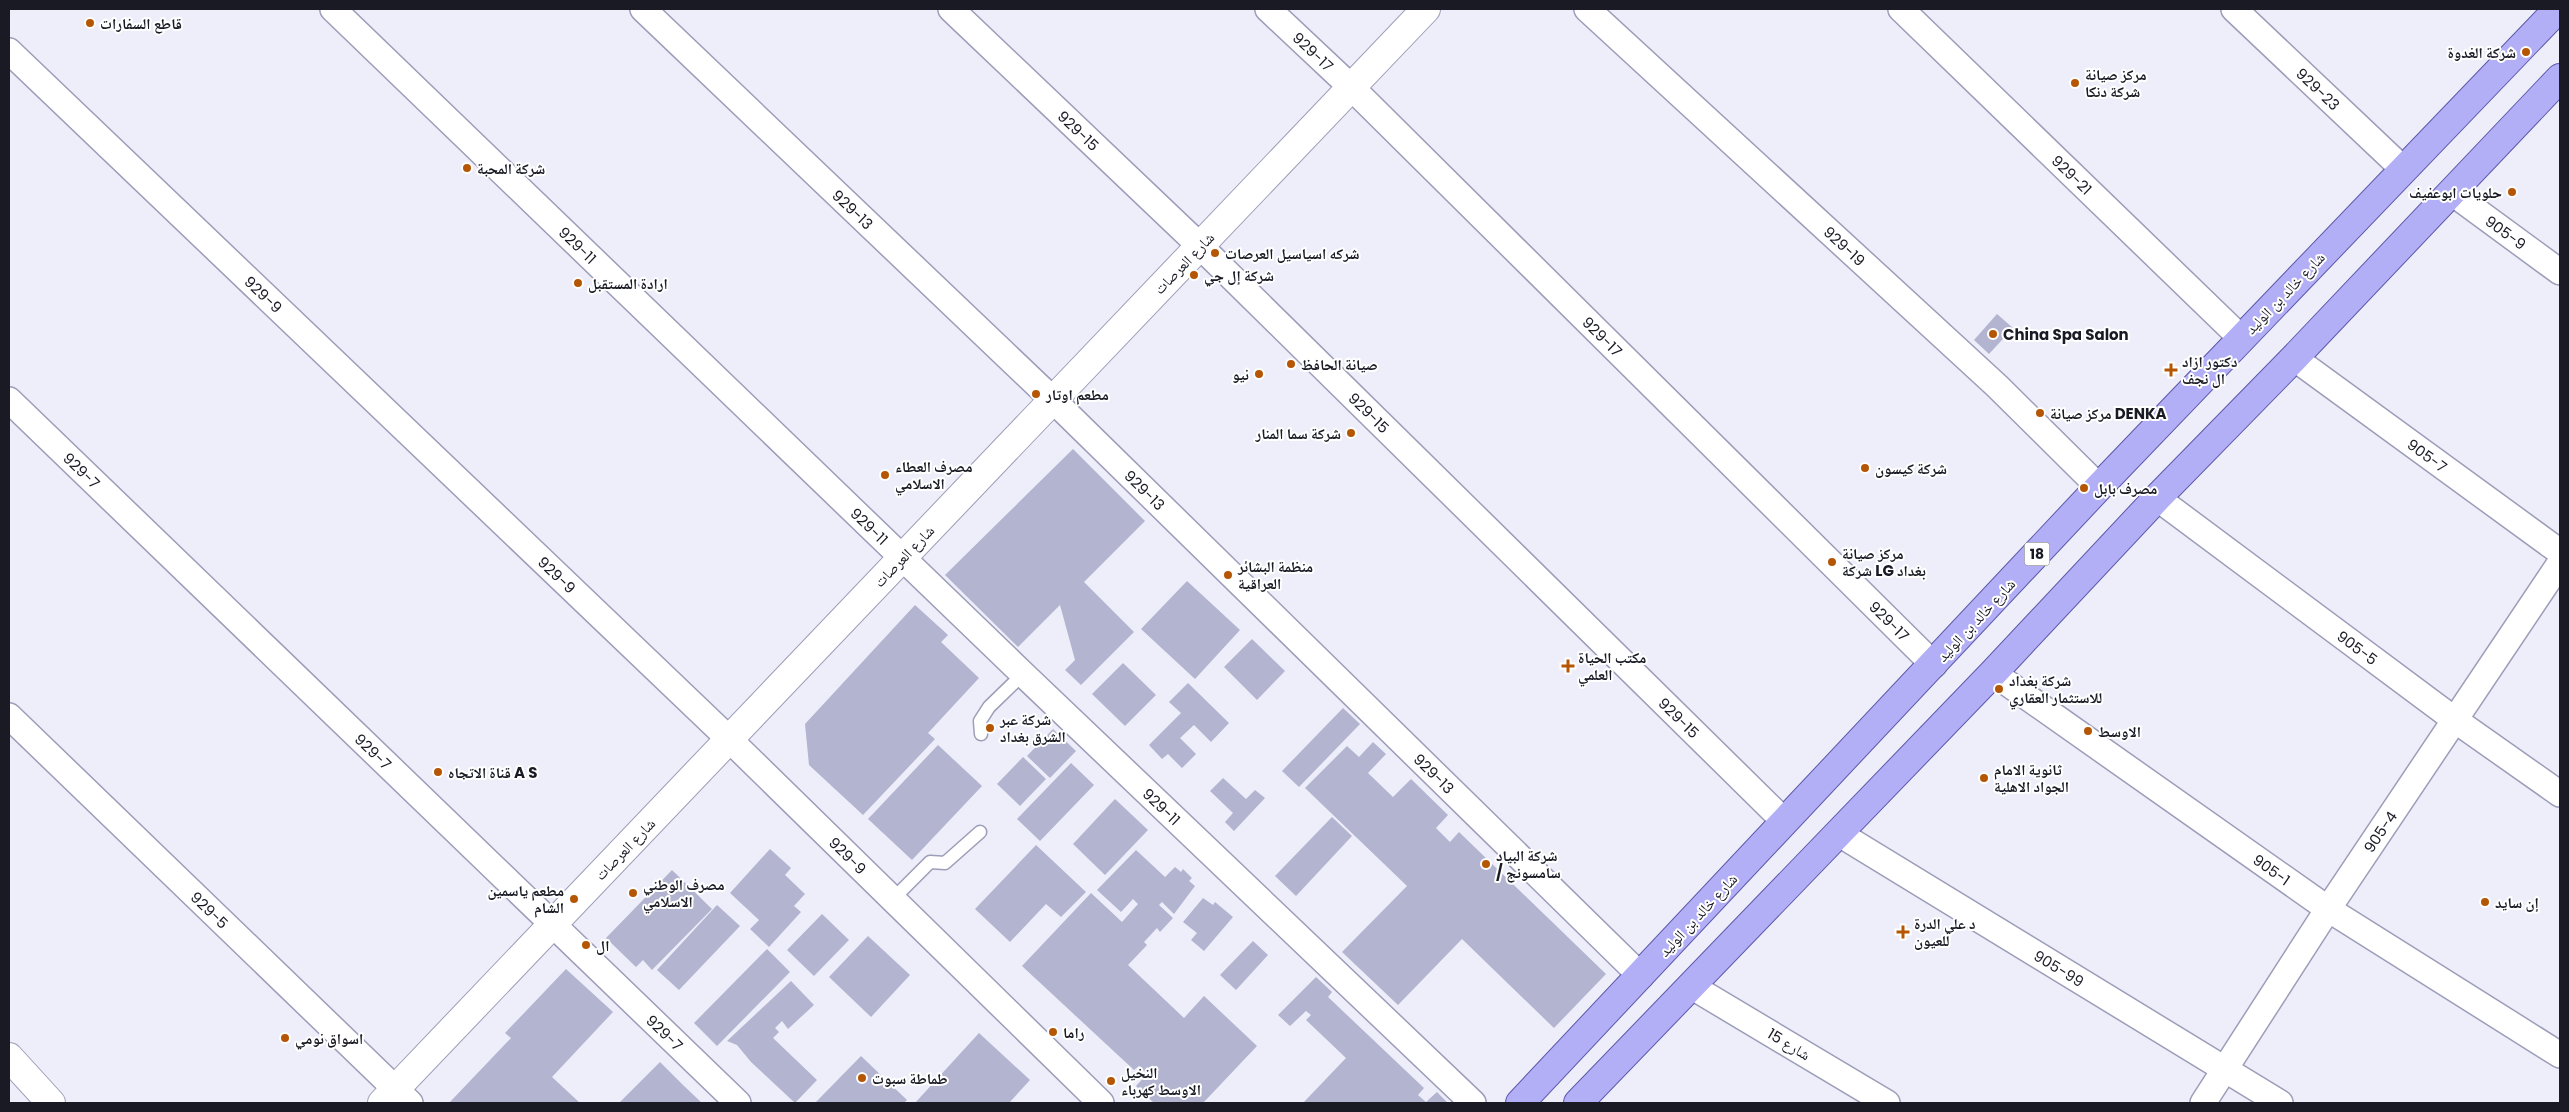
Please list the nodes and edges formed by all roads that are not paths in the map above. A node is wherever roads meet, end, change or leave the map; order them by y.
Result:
1 (333, 9) edge
2 (643, 9) edge
3 (951, 9) edge
4 (1268, 9) edge
5 (1426, 9) edge
6 (1587, 9) edge
7 (1901, 9) edge
8 (2234, 9) edge
9 (2558, 9) edge
10 (9, 51) edge
11 (2560, 78) edge
12 (1351, 87) junction
13 (2403, 169) junction
14 (2451, 192) junction
15 (1200, 246) junction
16 (2560, 272) edge
17 (2242, 339) junction
18 (2294, 358) junction
19 (9, 400) edge
20 (1053, 400) junction
21 (2099, 488) junction
22 (2157, 498) junction
23 (2560, 552) edge
24 (903, 557) junction
25 (2560, 563) edge
26 (1934, 665) junction
27 (1993, 673) junction
28 (1023, 674) junction
29 (9, 716) edge
30 (2455, 720) junction
31 (981, 734) dead end
32 (729, 739) junction
33 (2560, 794) edge
34 (1784, 820) junction
35 (980, 832) dead end
36 (1838, 833) junction
37 (893, 900) junction
38 (2328, 909) junction
39 (554, 924) junction
40 (1641, 976) junction
41 (1691, 986) junction
42 (2560, 1055) edge
43 (9, 1057) edge
44 (2224, 1070) junction
45 (396, 1098) edge
46 (51, 1103) edge
47 (738, 1103) edge
48 (1101, 1103) edge
49 (1473, 1103) edge
50 (1520, 1103) edge
51 (1578, 1103) edge
52 (1886, 1103) edge
53 (2203, 1103) edge
54 (2280, 1103) edge

1 - 24 street, 929-11
2 - 20 street, 929-13
3 - 15 street, 929-15
4 - 12 street, 929-17
5 - 12 street, شارع العرصات
6 - 21 street, 929-19
7 - 17 street, 929-21
8 - 13 street, 929-23
9 - 13 main road, شارع خالد بن الوليد / 18
10 - 32 street, 929-9
11 - 14 main road
12 - 15 street, شارع العرصات
12 - 26 street, 929-17
13 - 17 main road, شارع خالد بن الوليد / 18
14 - 16 street, 905-9
14 - 18 main road
15 - 20 street, شارع العرصات
15 - 34 street, 929-15
17 - 21 main road, شارع خالد بن الوليد / 18
18 - 22 main road
18 - 23 street, 905-7
19 - 39 street, 929-7
20 - 24 street, شارع العرصات
20 - 40 street, 929-13
21 - 26 main road, شارع خالد بن الوليد / 18
22 - 27 main road
22 - 30 street, 905-5
24 - 28 street, 929-11
24 - 32 street, شارع العرصات
25 - 30 street, 905-4
26 - 34 main road, شارع خالد بن الوليد / 18
27 - 36 main road
27 - 38 street, 905-1
28 - 31 lane
28 - 49 street, 929-11
29 - 45 street, 929-5
30 - 33 street, 905-5
30 - 38 street, 905-4
32 - 37 street, 929-9
32 - 39 street, شارع العرصات
34 - 40 main road, شارع خالد بن الوليد / 18
35 - 37 lane
36 - 41 main road
36 - 44 street, 905-99
37 - 48 street, 929-9
38 - 42 street, 905-1
38 - 44 street, 905-4
39 - 45 street, شارع العرصات
39 - 47 street, 929-7
40 - 50 main road, شارع خالد بن الوليد / 18
41 - 51 main road
41 - 52 street, شارع 15
43 - 46 street
44 - 53 street, 905-4
44 - 54 street, 905-99

